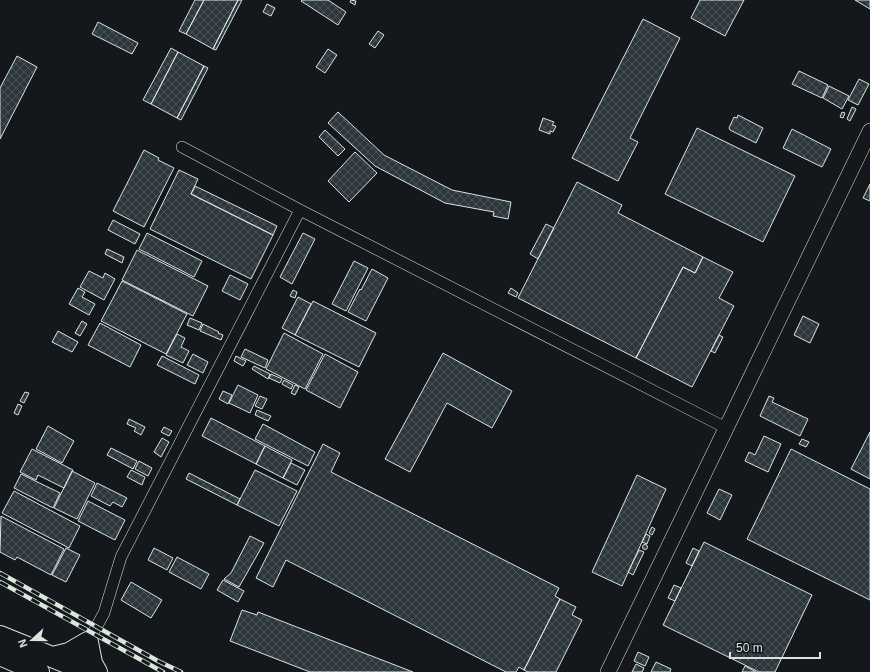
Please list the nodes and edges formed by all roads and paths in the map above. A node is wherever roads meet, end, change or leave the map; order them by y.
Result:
1 (870, 131) edge
2 (182, 147) dead end
3 (300, 210) junction
4 (726, 428) junction
5 (3, 642) edge
6 (88, 642) junction
7 (52, 657) junction
8 (39, 672) edge
9 (89, 672) edge
10 (97, 672) edge
11 (608, 672) edge

1 - 4 street
2 - 3 street
3 - 4 street
3 - 6 street
4 - 11 street
5 - 7 highway
5 - 8 highway
6 - 7 highway
6 - 10 highway
7 - 9 highway

